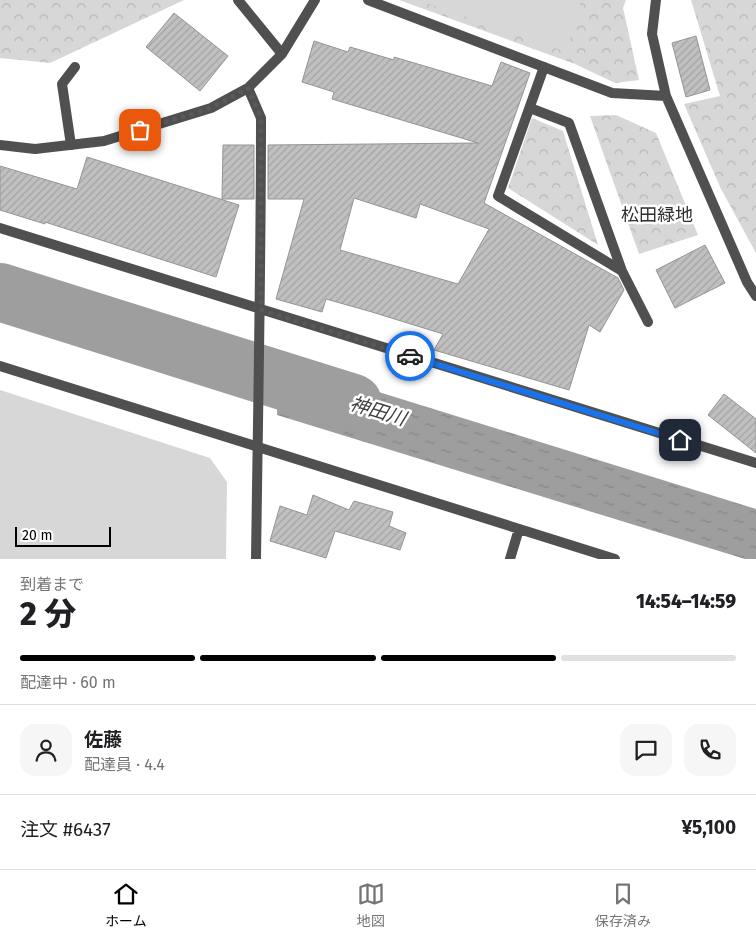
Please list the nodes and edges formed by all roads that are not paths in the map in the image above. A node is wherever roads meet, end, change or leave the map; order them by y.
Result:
1 (238, 0) edge
2 (315, 0) edge
3 (368, 0) edge
4 (656, 0) edge
5 (282, 54) junction
6 (75, 67) dead end
7 (544, 67) junction
8 (248, 88) junction
9 (666, 96) junction
10 (530, 108) junction
11 (0, 145) edge
12 (71, 145) junction
13 (0, 228) edge
14 (622, 271) junction
15 (756, 296) edge
16 (261, 310) junction
17 (648, 322) dead end
18 (0, 366) edge
19 (257, 443) junction
20 (756, 463) edge
21 (519, 529) junction
22 (256, 559) edge
23 (510, 559) edge
24 (615, 559) edge

1 - 5 street
2 - 5 street
3 - 7 street
4 - 9 street
5 - 8 street
6 - 12 street
7 - 9 street
7 - 10 street
8 - 12 street
8 - 16 street
9 - 15 street
10 - 14 street
10 - 14 street
11 - 12 street
13 - 16 street
14 - 17 street
16 - 19 street
16 - 20 street
18 - 19 street
19 - 21 street
19 - 22 street
21 - 23 street
21 - 24 street

